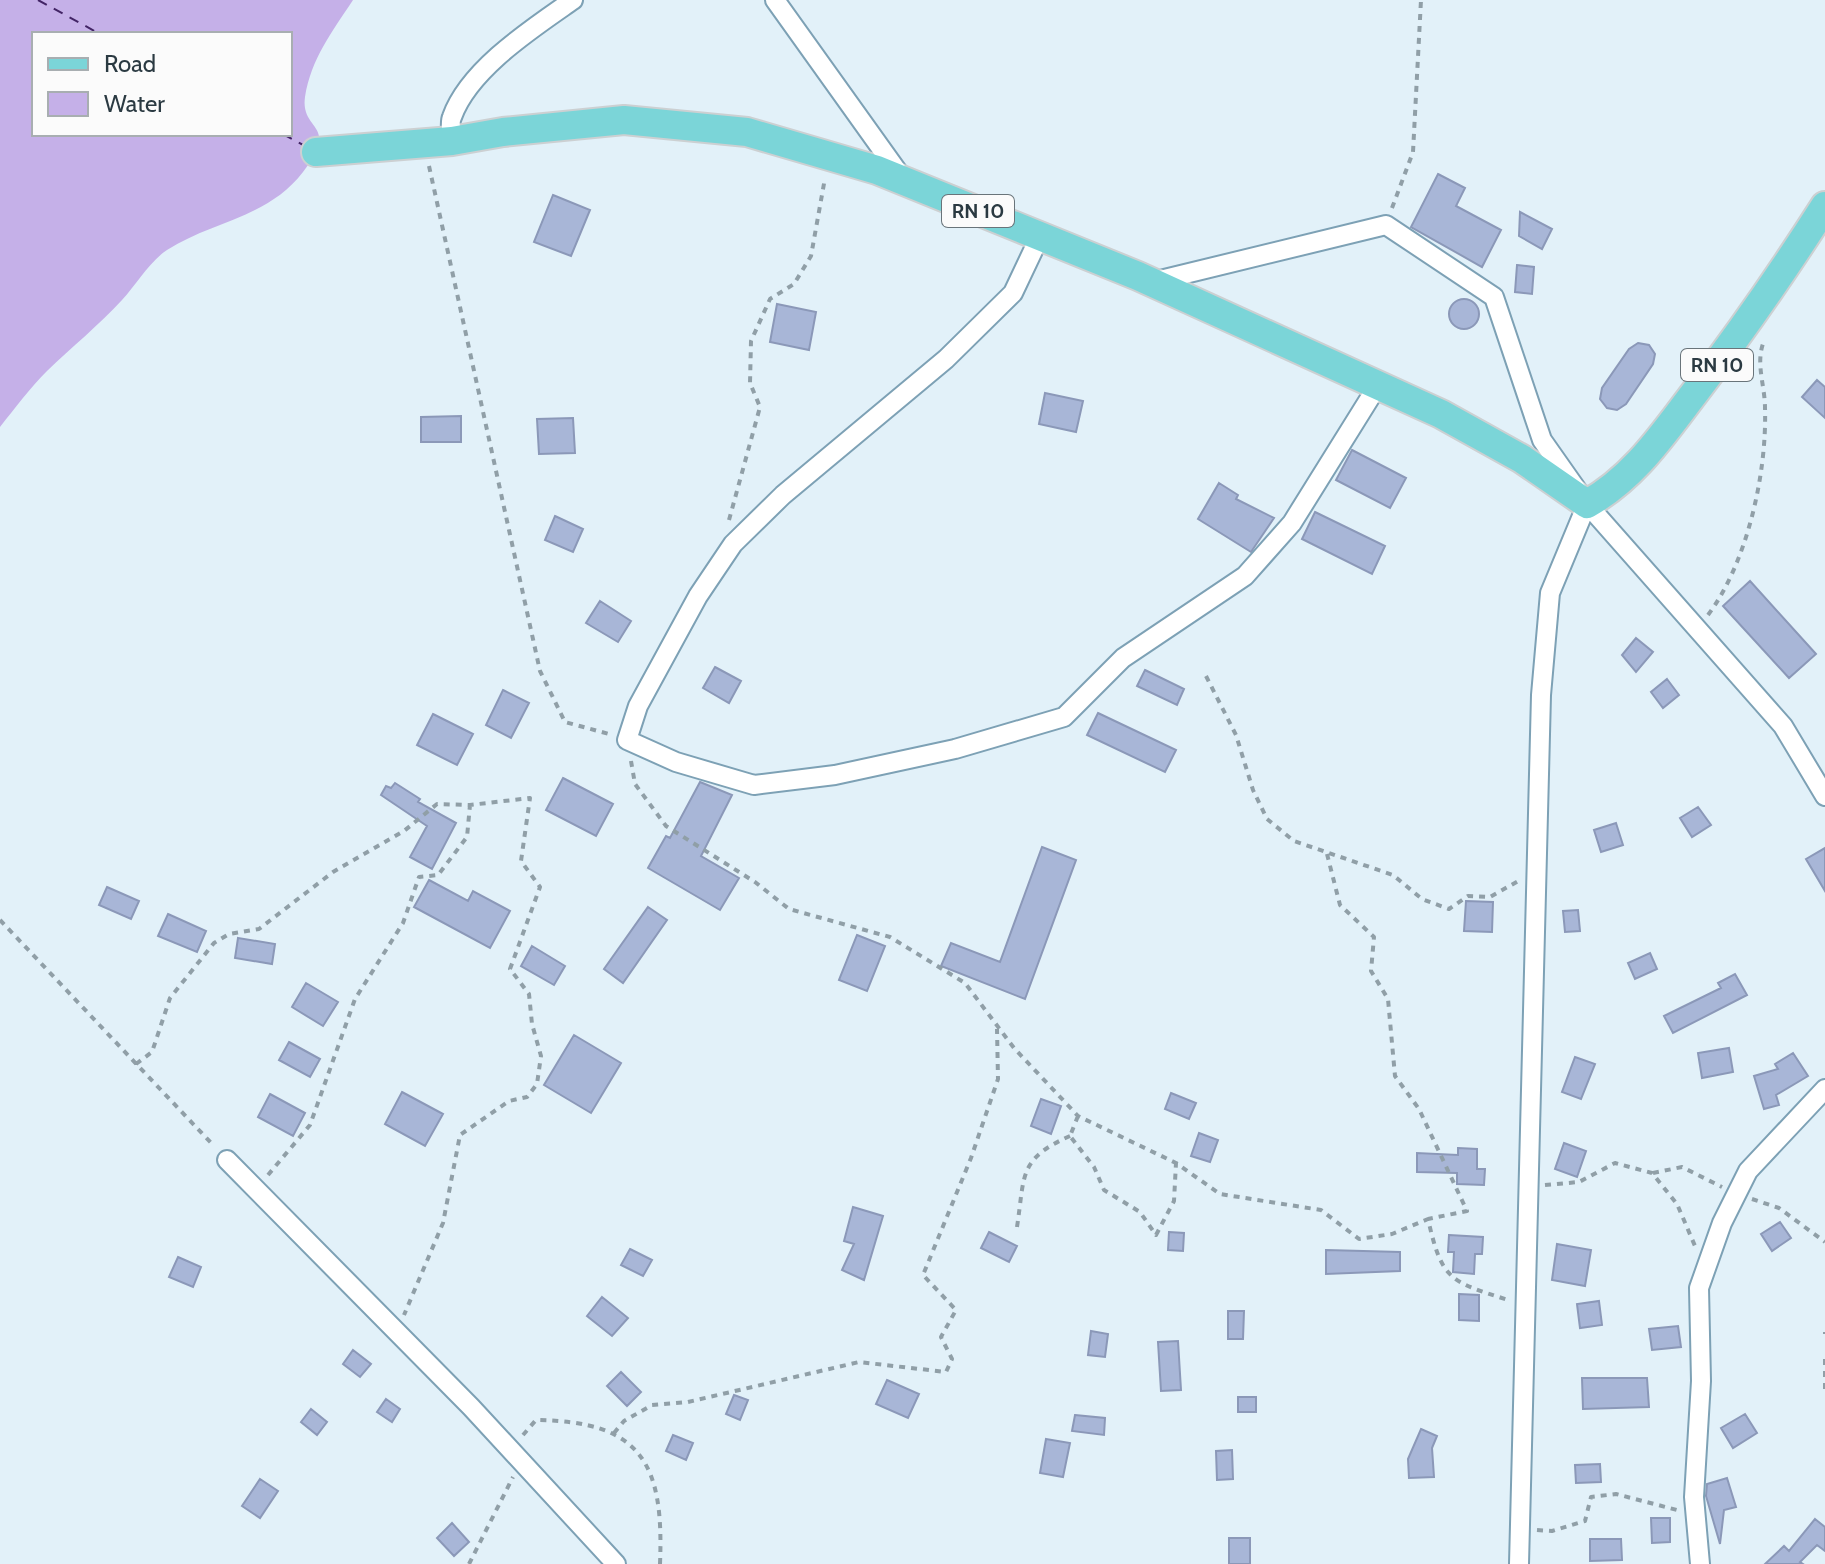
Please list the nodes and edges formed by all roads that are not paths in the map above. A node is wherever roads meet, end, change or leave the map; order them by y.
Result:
1 (573, 0) edge
2 (775, 0) edge
3 (438, 142) junction
4 (316, 152) dead end
5 (904, 181) junction
6 (1825, 206) edge
7 (1040, 236) junction
8 (1152, 282) junction
9 (1378, 385) junction
10 (1587, 504) junction
11 (1825, 796) edge
12 (1825, 1089) edge
13 (227, 1160) road end
14 (616, 1564) edge
15 (1519, 1564) edge
16 (1700, 1564) edge

1 - 3 street
2 - 5 street
3 - 4 main road, RN 10
3 - 5 main road, RN 10
5 - 7 main road, RN 10
6 - 10 main road, RN 10
7 - 8 main road, RN 10
7 - 9 street
8 - 9 main road, RN 10
8 - 10 street
9 - 10 main road, RN 10
10 - 11 street
10 - 15 street
12 - 16 street
13 - 14 street

